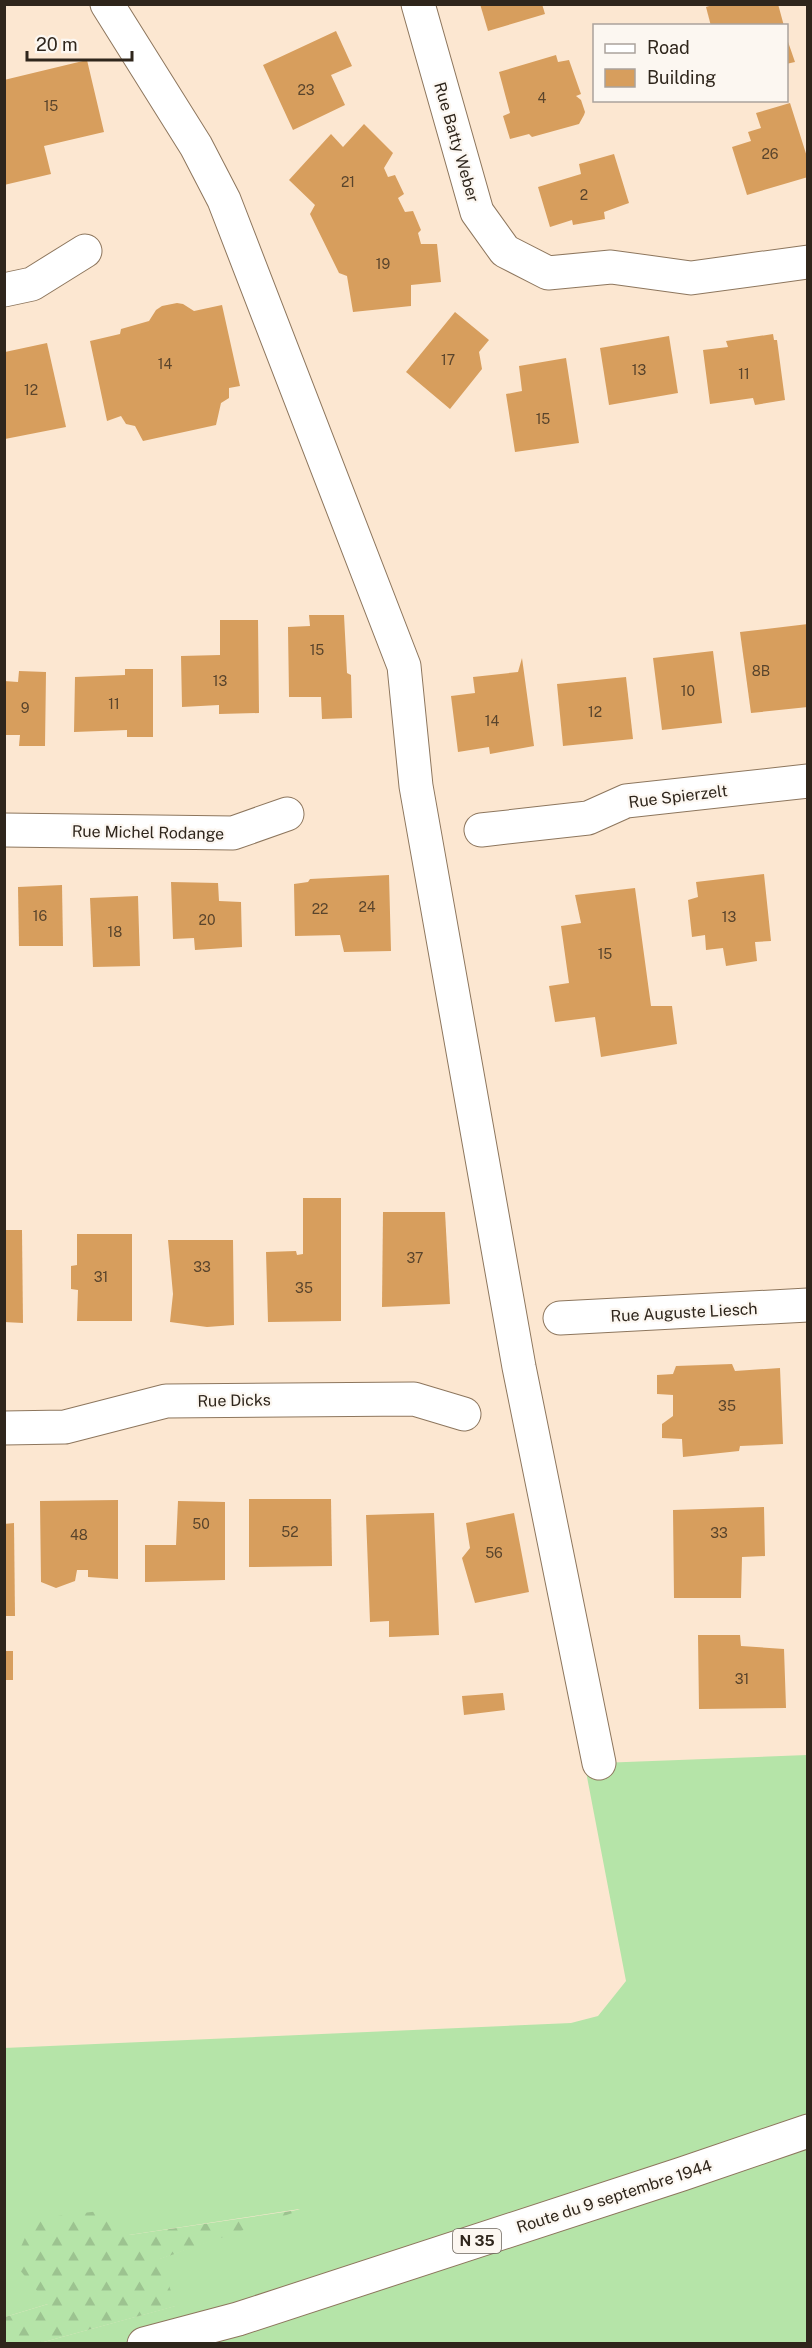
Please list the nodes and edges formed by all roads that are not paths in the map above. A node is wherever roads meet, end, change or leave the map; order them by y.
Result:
1 (107, 4) edge
2 (418, 4) edge
3 (85, 251) dead end
4 (807, 262) edge
5 (4, 290) edge
6 (807, 781) edge
7 (288, 814) dead end
8 (4, 830) edge
9 (481, 830) dead end
10 (807, 1305) edge
11 (560, 1318) dead end
12 (464, 1414) dead end
13 (4, 1428) edge
14 (599, 1763) dead end
15 (807, 2131) edge
16 (144, 2343) edge

1 - 14 street
2 - 4 street, Rue Batty Weber
3 - 5 street
6 - 9 street, Rue Spierzelt
7 - 8 street, Rue Michel Rodange
10 - 11 street, Rue Auguste Liesch
12 - 13 street, Rue Dicks
15 - 16 street, Route du 9 septembre 1944 / N 35

